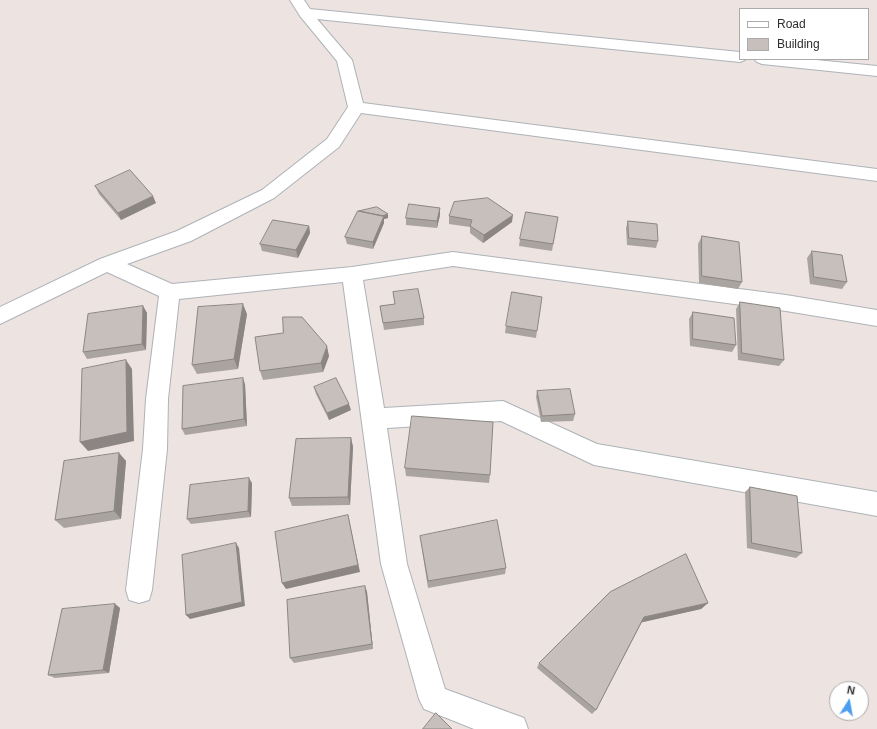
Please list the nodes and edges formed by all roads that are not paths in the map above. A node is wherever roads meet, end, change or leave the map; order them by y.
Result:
1 (301, 7) edge
2 (739, 57) edge
3 (772, 60) edge
4 (877, 71) edge
5 (356, 107) junction
6 (877, 175) edge
7 (108, 264) junction
8 (352, 274) junction
9 (170, 292) junction
10 (0, 316) edge
11 (877, 318) edge
12 (374, 419) junction
13 (877, 504) edge
14 (139, 590) dead end
15 (513, 729) edge

1 - 2 street
1 - 5 street
3 - 4 street
5 - 6 street
5 - 7 street
7 - 9 street
7 - 10 street
8 - 9 street
8 - 11 street
8 - 12 street
9 - 14 street
12 - 13 street
12 - 15 street

